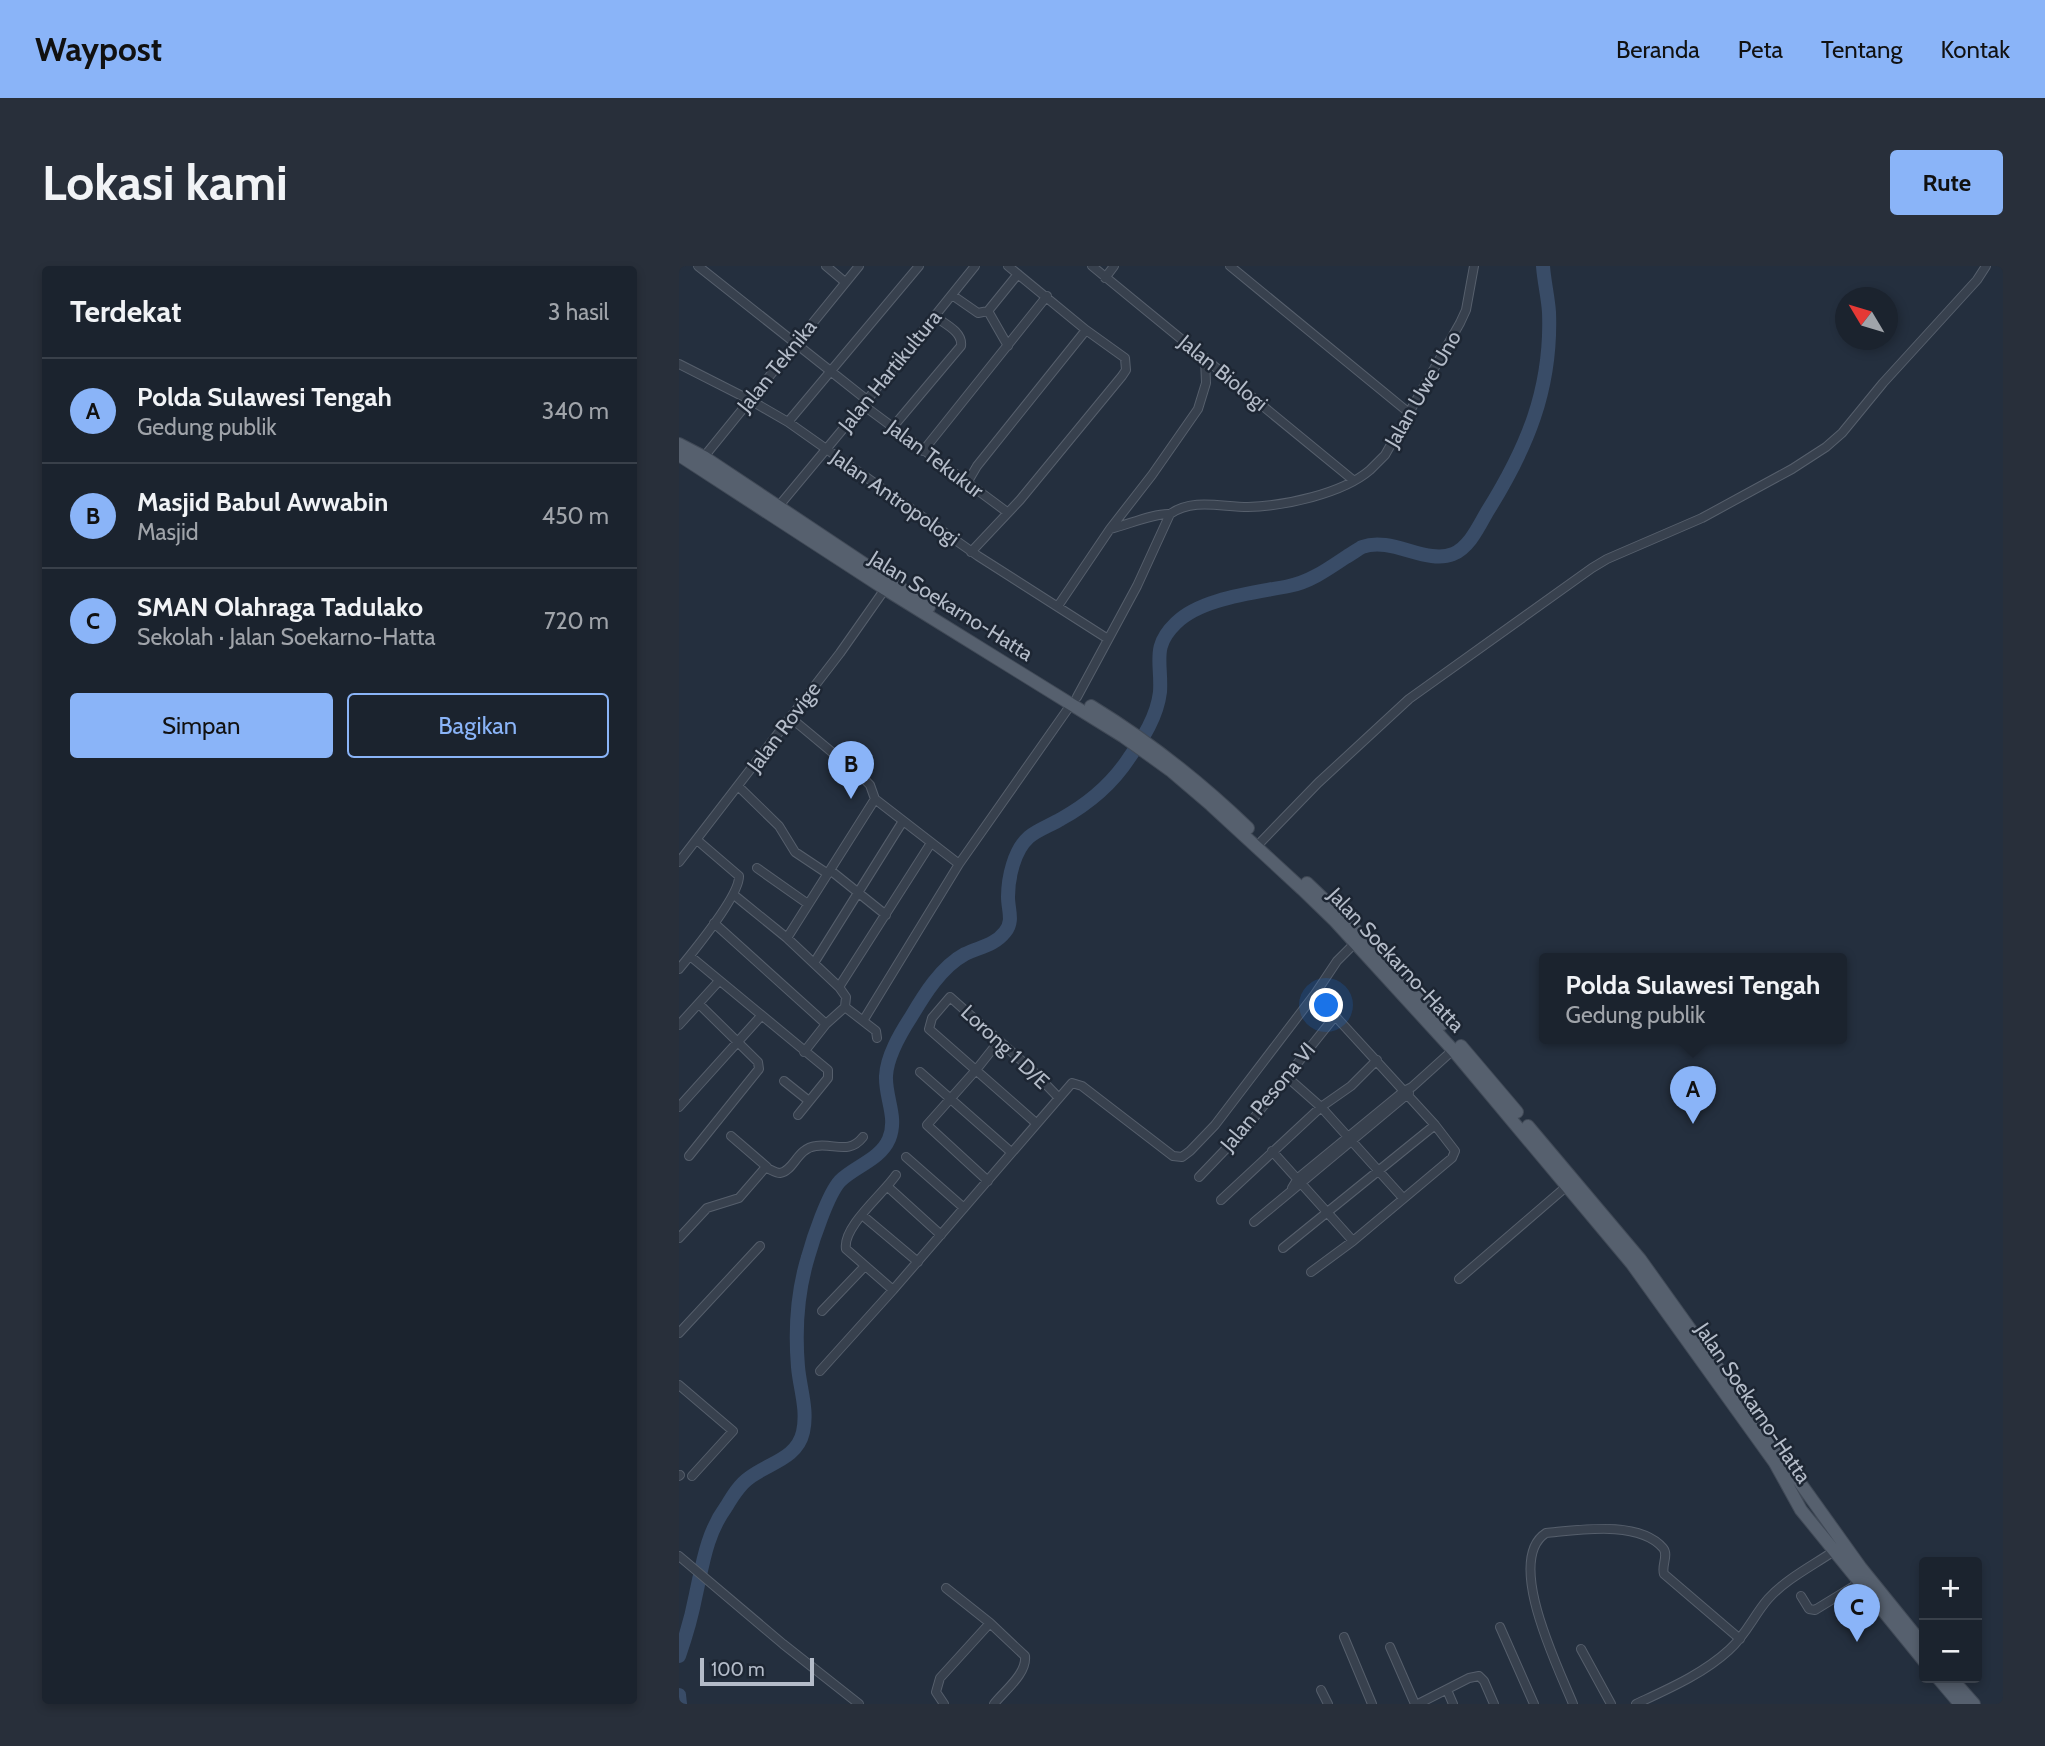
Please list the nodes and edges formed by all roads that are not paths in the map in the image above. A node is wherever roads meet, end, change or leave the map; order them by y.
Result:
1 (698, 266) edge
2 (826, 266) edge
3 (859, 266) edge
4 (919, 266) edge
5 (975, 266) edge
6 (1008, 266) edge
7 (1092, 266) edge
8 (1114, 266) edge
9 (1230, 266) edge
10 (1474, 266) edge
11 (1986, 266) edge
12 (1018, 274) junction
13 (1105, 278) junction
14 (845, 282) junction
15 (951, 295) junction
16 (1047, 296) junction
17 (988, 311) junction
18 (935, 316) junction
19 (1086, 330) junction
20 (796, 344) junction
21 (1008, 345) junction
22 (1205, 358) junction
23 (679, 364) edge
24 (831, 372) junction
25 (750, 400) junction
26 (865, 403) junction
27 (1408, 412) junction
28 (788, 422) junction
29 (892, 428) junction
30 (679, 444) edge
31 (826, 450) junction
32 (923, 451) junction
33 (679, 455) edge
34 (700, 462) junction
35 (1353, 481) junction
36 (967, 483) junction
37 (778, 507) junction
38 (1007, 512) junction
39 (1170, 514) junction
40 (1110, 529) junction
41 (971, 552) junction
42 (849, 560) junction
43 (885, 589) junction
44 (1058, 606) junction
45 (1108, 639) junction
46 (1075, 700) junction
47 (791, 718) junction
48 (738, 786) junction
49 (875, 799) junction
50 (903, 821) junction
51 (697, 840) junction
52 (931, 843) junction
53 (1259, 844) junction
54 (679, 862) edge
55 (959, 863) junction
56 (757, 868) dead end
57 (829, 872) junction
58 (858, 893) junction
59 (734, 895) junction
60 (808, 904) junction
61 (886, 915) junction
62 (714, 923) junction
63 (787, 938) junction
64 (1355, 943) junction
65 (689, 956) junction
66 (814, 963) junction
67 (679, 969) edge
68 (719, 981) junction
69 (839, 987) junction
70 (1315, 994) junction
71 (699, 1004) junction
72 (845, 1007) junction
73 (1425, 1012) junction
74 (1336, 1015) junction
75 (761, 1016) junction
76 (863, 1021) junction
77 (826, 1024) junction
78 (679, 1025) edge
79 (877, 1038) dead end
80 (999, 1041) junction
81 (737, 1042) junction
82 (1453, 1050) junction
83 (804, 1052) junction
84 (1377, 1060) junction
85 (976, 1070) junction
86 (920, 1072) dead end
87 (1287, 1077) junction
88 (784, 1081) dead end
89 (1408, 1091) junction
90 (1059, 1098) junction
91 (951, 1099) junction
92 (809, 1101) junction
93 (679, 1107) edge
94 (1321, 1107) junction
95 (798, 1115) dead end
96 (1036, 1123) junction
97 (1435, 1125) junction
98 (731, 1136) dead end
99 (863, 1138) dead end
100 (1351, 1138) junction
101 (1272, 1151) junction
102 (1011, 1152) junction
103 (689, 1156) dead end
104 (906, 1157) dead end
105 (1552, 1161) junction
106 (767, 1167) junction
107 (1378, 1169) junction
108 (896, 1175) dead end
109 (1199, 1177) dead end
110 (988, 1181) junction
111 (1297, 1183) junction
112 (1567, 1186) junction
113 (888, 1187) junction
114 (1403, 1198) junction
115 (1221, 1200) dead end
116 (964, 1208) junction
117 (1326, 1212) junction
118 (862, 1215) junction
119 (1254, 1222) dead end
120 (941, 1235) junction
121 (679, 1238) edge
122 (1353, 1241) junction
123 (760, 1246) dead end
124 (1283, 1248) dead end
125 (918, 1262) junction
126 (865, 1266) junction
127 (1311, 1272) dead end
128 (1459, 1279) dead end
129 (893, 1290) junction
130 (822, 1311) dead end
131 (679, 1333) edge
132 (820, 1371) dead end
133 (1721, 1380) junction
134 (679, 1385) edge
135 (692, 1476) dead end
136 (1833, 1551) junction
137 (679, 1556) edge
138 (1859, 1583) junction
139 (946, 1588) dead end
140 (1801, 1596) dead end
141 (990, 1623) junction
142 (1500, 1627) dead end
143 (1344, 1637) dead end
144 (1739, 1639) junction
145 (1919, 1640) edge
146 (1390, 1647) dead end
147 (1581, 1650) dead end
148 (1919, 1655) edge
149 (1942, 1683) edge
150 (1955, 1683) edge
151 (1321, 1690) dead end
152 (1447, 1690) junction
153 (859, 1704) edge
154 (944, 1704) edge
155 (994, 1704) edge
156 (1328, 1704) edge
157 (1371, 1704) edge
158 (1417, 1704) edge
159 (1453, 1704) edge
160 (1494, 1704) edge
161 (1534, 1704) edge
162 (1573, 1704) edge
163 (1611, 1704) edge
164 (1636, 1704) edge
165 (1960, 1704) edge
166 (1974, 1704) edge

1 - 20 street, Jalan Tekukur
2 - 14 street
3 - 14 street, Jalan Teknika
4 - 24 street
5 - 15 street, Jalan Hartikultura
6 - 12 street
7 - 13 street, Jalan Biologi
8 - 13 street
9 - 27 street
10 - 27 street, Jalan Uwe Uno
11 - 53 street
12 - 16 street
12 - 17 street
13 - 22 street, Jalan Biologi
14 - 20 street, Jalan Teknika
15 - 17 street
15 - 18 street, Jalan Hartikultura
16 - 19 street
16 - 21 street
17 - 21 street
18 - 26 street, Jalan Hartikultura
18 - 29 street
19 - 36 street
19 - 38 street
20 - 24 street, Jalan Tekukur
20 - 25 street, Jalan Teknika
21 - 32 street
22 - 35 street, Jalan Biologi
22 - 40 street
23 - 25 street, Jalan Antropologi
24 - 26 street, Jalan Tekukur
24 - 28 street
25 - 28 street, Jalan Antropologi
25 - 34 street, Jalan Teknika
26 - 29 street, Jalan Tekukur
26 - 31 street, Jalan Hartikultura
27 - 35 street, Jalan Uwe Uno
28 - 31 street, Jalan Antropologi
29 - 32 street, Jalan Tekukur
30 - 34 main road, Jalan Soekarno-Hatta
31 - 37 street, Jalan Hartikultura
31 - 41 street, Jalan Antropologi
32 - 36 street, Jalan Tekukur
33 - 34 main road, Jalan Soekarno-Hatta
34 - 37 main road, Jalan Soekarno-Hatta
34 - 42 main road, Jalan Soekarno-Hatta
35 - 39 street, Jalan Uwe Uno
36 - 38 street, Jalan Tekukur
37 - 42 main road, Jalan Soekarno-Hatta
38 - 41 street
39 - 40 street, Jalan Uwe Uno
39 - 45 street
40 - 44 street
41 - 44 street, Jalan Antropologi
42 - 43 main road, Jalan Soekarno-Hatta
42 - 46 main road, Jalan Soekarno-Hatta
43 - 46 main road, Jalan Soekarno-Hatta
43 - 47 street, Jalan Rovige
44 - 45 street, Jalan Antropologi
45 - 46 street
46 - 53 main road, Jalan Soekarno-Hatta
46 - 55 street
47 - 48 street, Jalan Rovige
47 - 49 street
48 - 51 street, Jalan Rovige
48 - 57 street
49 - 50 street
49 - 57 street
50 - 52 street
50 - 58 street
51 - 54 street, Jalan Rovige
51 - 59 street
52 - 55 street
52 - 61 street
53 - 64 main road, Jalan Soekarno-Hatta
53 - 73 main road, Jalan Soekarno-Hatta
55 - 76 street
56 - 60 street
57 - 58 street
57 - 60 street
58 - 61 street
58 - 66 street
59 - 62 street
59 - 63 street
60 - 63 street
61 - 69 street
62 - 65 street
62 - 77 street
63 - 66 street
64 - 70 street
64 - 73 main road, Jalan Soekarno-Hatta
65 - 67 street
65 - 68 street
66 - 69 street
68 - 71 street
68 - 75 street
69 - 72 street
70 - 74 street
70 - 90 street
71 - 78 street
71 - 81 street
72 - 76 street
72 - 77 street
73 - 82 main road, Jalan Soekarno-Hatta
73 - 105 main road, Jalan Soekarno-Hatta
74 - 84 street
74 - 87 street, Jalan Pesona VI
75 - 81 street
75 - 83 street
76 - 79 street
77 - 83 street
80 - 85 street
80 - 85 street, Lorong 1 D/E
80 - 90 street, Lorong 1 D/E
81 - 93 street
81 - 103 street
82 - 89 street
82 - 105 main road, Jalan Soekarno-Hatta
83 - 92 street
84 - 89 street
84 - 94 street
85 - 91 street
85 - 96 street
86 - 91 street
87 - 94 street
87 - 109 street, Jalan Pesona VI
88 - 92 street
89 - 97 street
89 - 100 street
90 - 96 street
91 - 102 street
91 - 110 street
92 - 95 street
94 - 100 street
94 - 101 street
96 - 102 street
97 - 107 street
97 - 114 street
98 - 106 street
99 - 106 street
100 - 107 street
100 - 111 street
101 - 111 street
101 - 115 street
102 - 110 street
104 - 116 street
105 - 112 main road, Jalan Soekarno-Hatta
105 - 133 main road, Jalan Soekarno-Hatta
106 - 121 street
107 - 114 street
107 - 117 street
108 - 113 street
110 - 116 street
111 - 117 street
111 - 119 street
112 - 128 street
112 - 133 main road, Jalan Soekarno-Hatta
113 - 118 street
113 - 120 street
114 - 122 street
116 - 120 street
117 - 122 street
117 - 124 street
118 - 125 street
118 - 126 street
120 - 125 street
122 - 127 street
123 - 131 street
125 - 129 street
126 - 129 street
126 - 130 street
129 - 132 street
133 - 136 main road, Jalan Soekarno-Hatta
133 - 145 main road, Jalan Soekarno-Hatta
134 - 135 street
136 - 138 main road, Jalan Soekarno-Hatta
136 - 144 street
137 - 153 street
138 - 140 street
138 - 148 main road, Jalan Soekarno-Hatta
139 - 141 street
141 - 154 street
141 - 155 street
142 - 161 street
143 - 157 street
144 - 162 street
144 - 164 street
146 - 158 street
147 - 163 street
149 - 165 main road
150 - 166 main road
151 - 156 street
152 - 158 street
152 - 159 street
152 - 160 street

